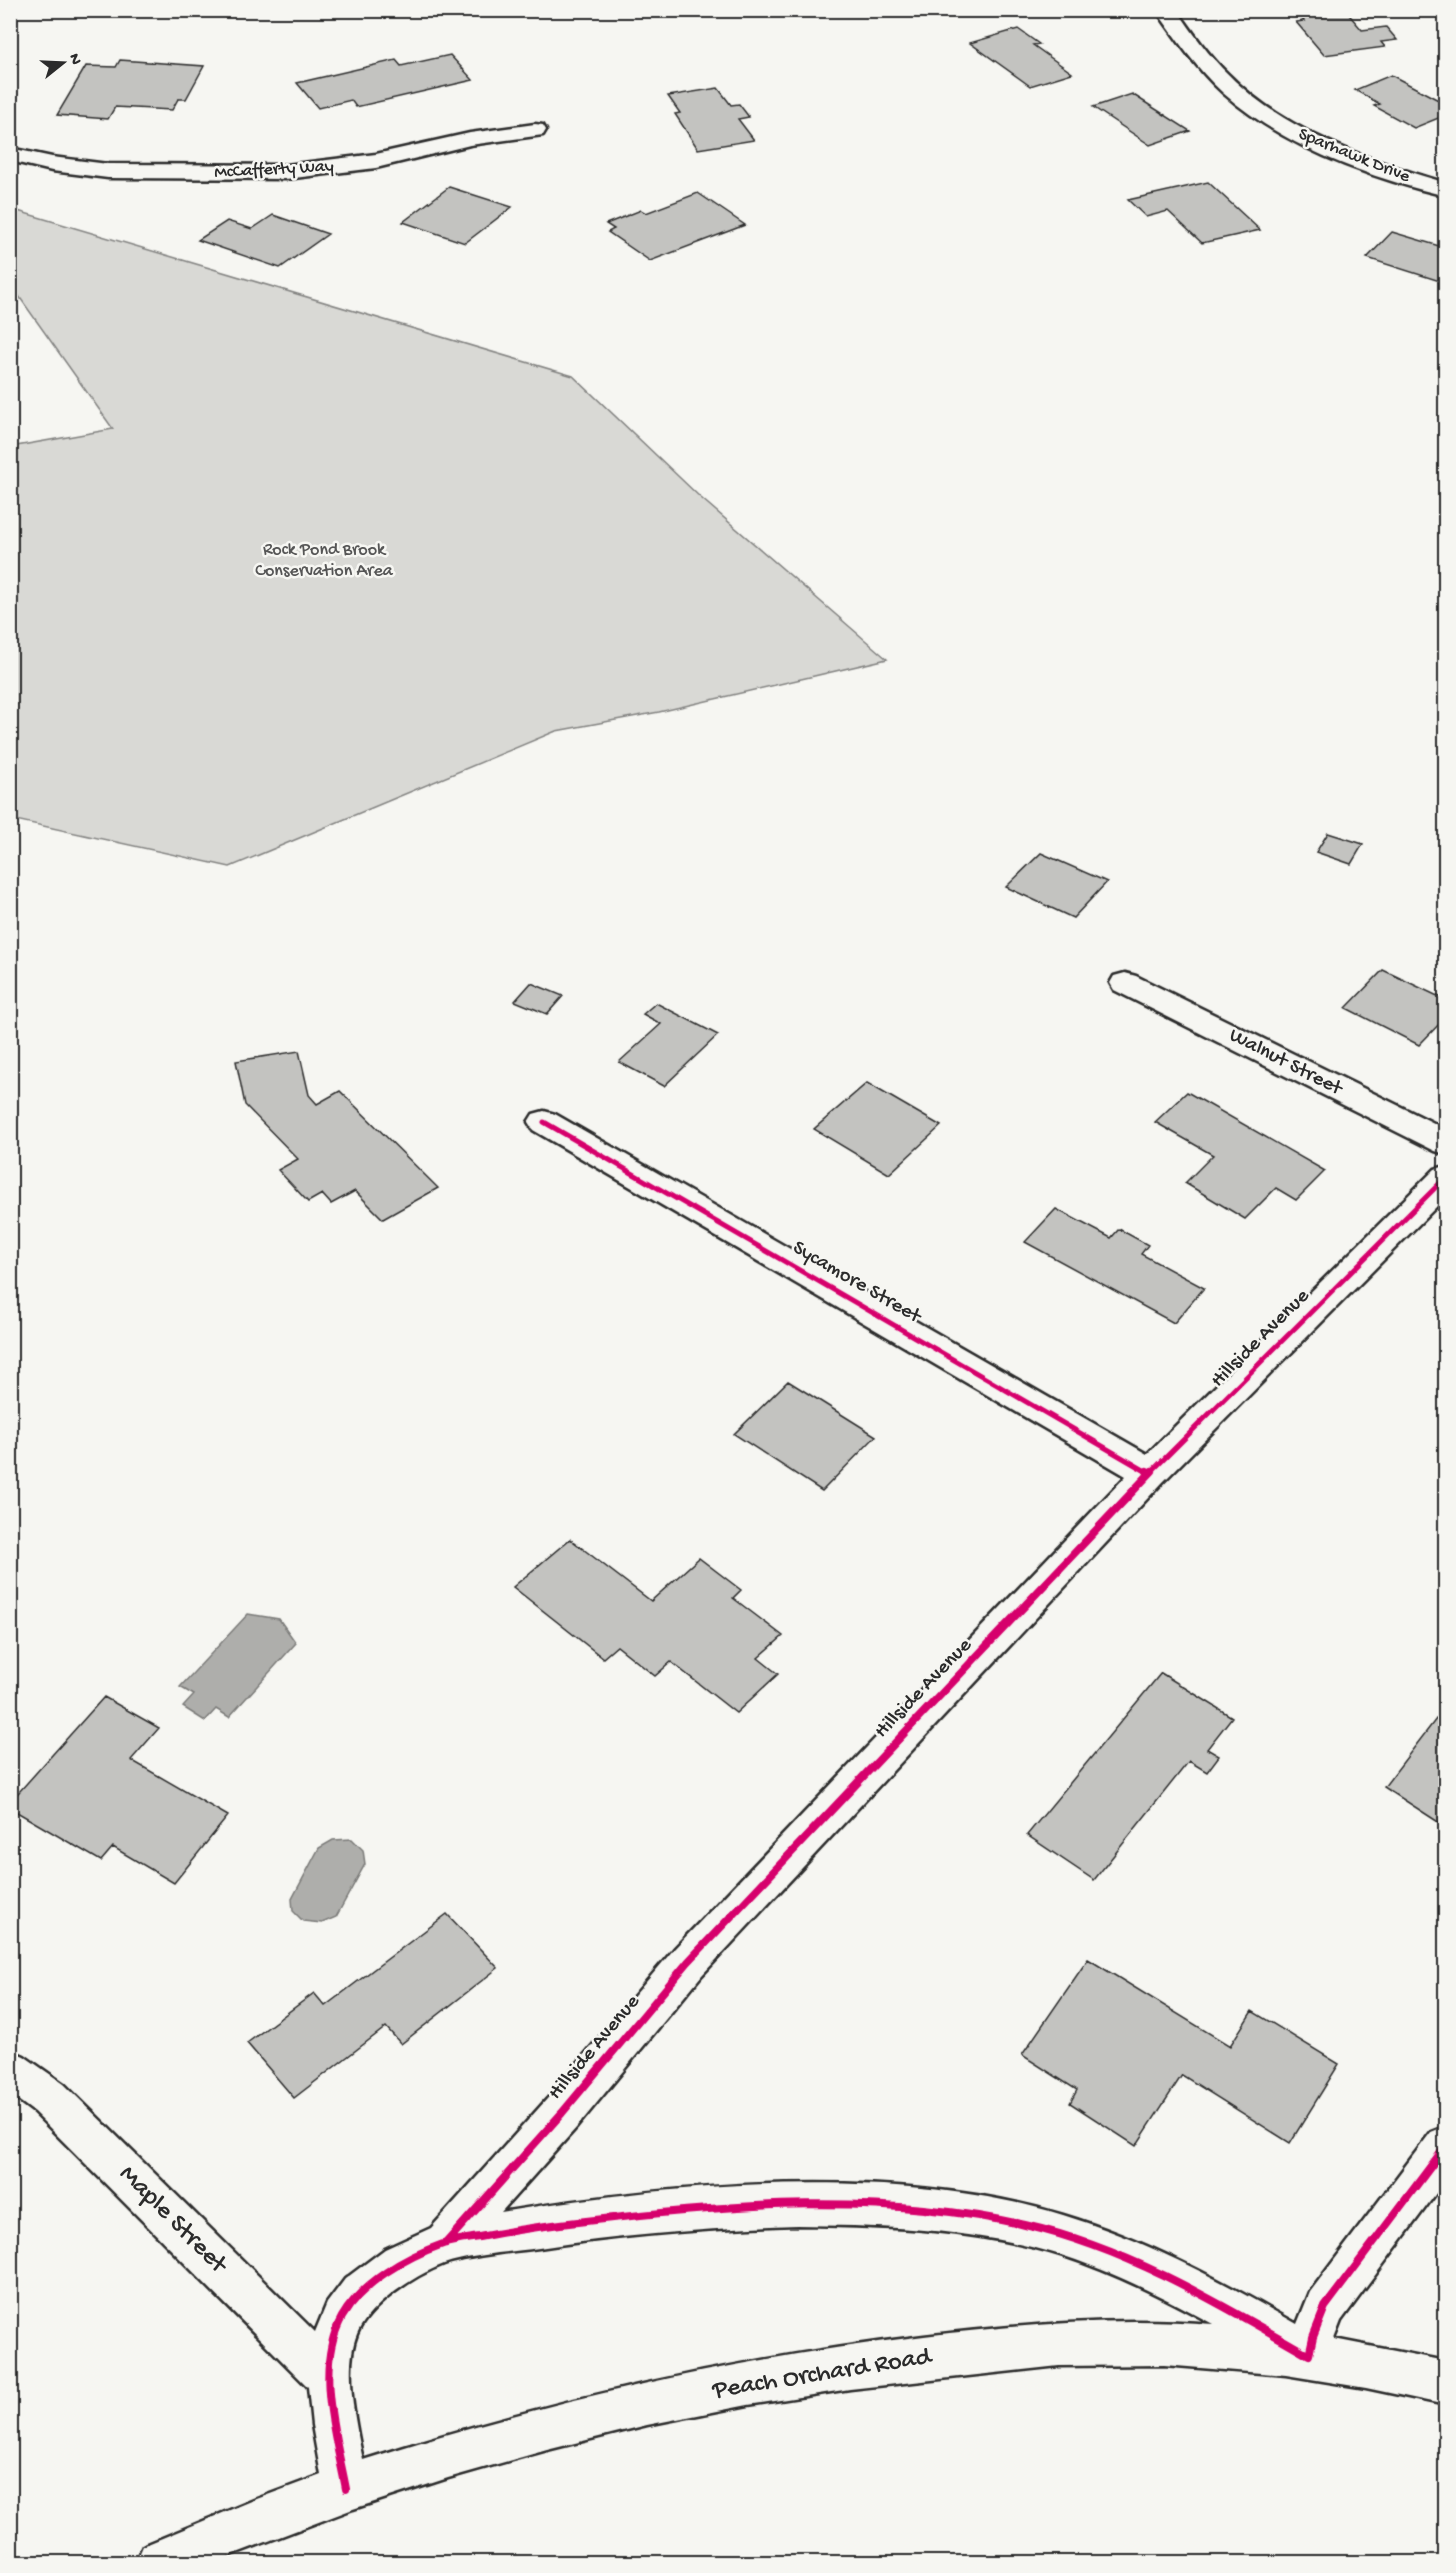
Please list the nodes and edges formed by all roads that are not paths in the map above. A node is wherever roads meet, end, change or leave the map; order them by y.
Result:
1 (1166, 10) edge
2 (535, 130) dead end
3 (10, 154) edge
4 (1446, 190) edge
5 (1125, 983) dead end
6 (544, 1122) dead end
7 (1446, 1143) edge
8 (1446, 1177) edge
9 (1150, 1473) junction
10 (10, 2069) edge
11 (1446, 2146) edge
12 (446, 2242) junction
13 (1309, 2355) junction
14 (328, 2376) junction
15 (1446, 2383) edge
16 (346, 2489) junction
17 (159, 2562) edge

1 - 4 street, Sparhawk Drive
2 - 3 street, McCafferty Way
5 - 7 street, Walnut Street
6 - 9 street, Sycamore Street
8 - 9 street, Hillside Avenue
9 - 12 street, Hillside Avenue
10 - 14 street, Maple Street
11 - 13 street
12 - 13 street, Peach Orchard Road
12 - 14 street, Peach Orchard Road
13 - 15 street, Peach Orchard Road
13 - 16 street, Peach Orchard Road
14 - 16 street, Peach Orchard Road
16 - 17 street, Peach Orchard Road

